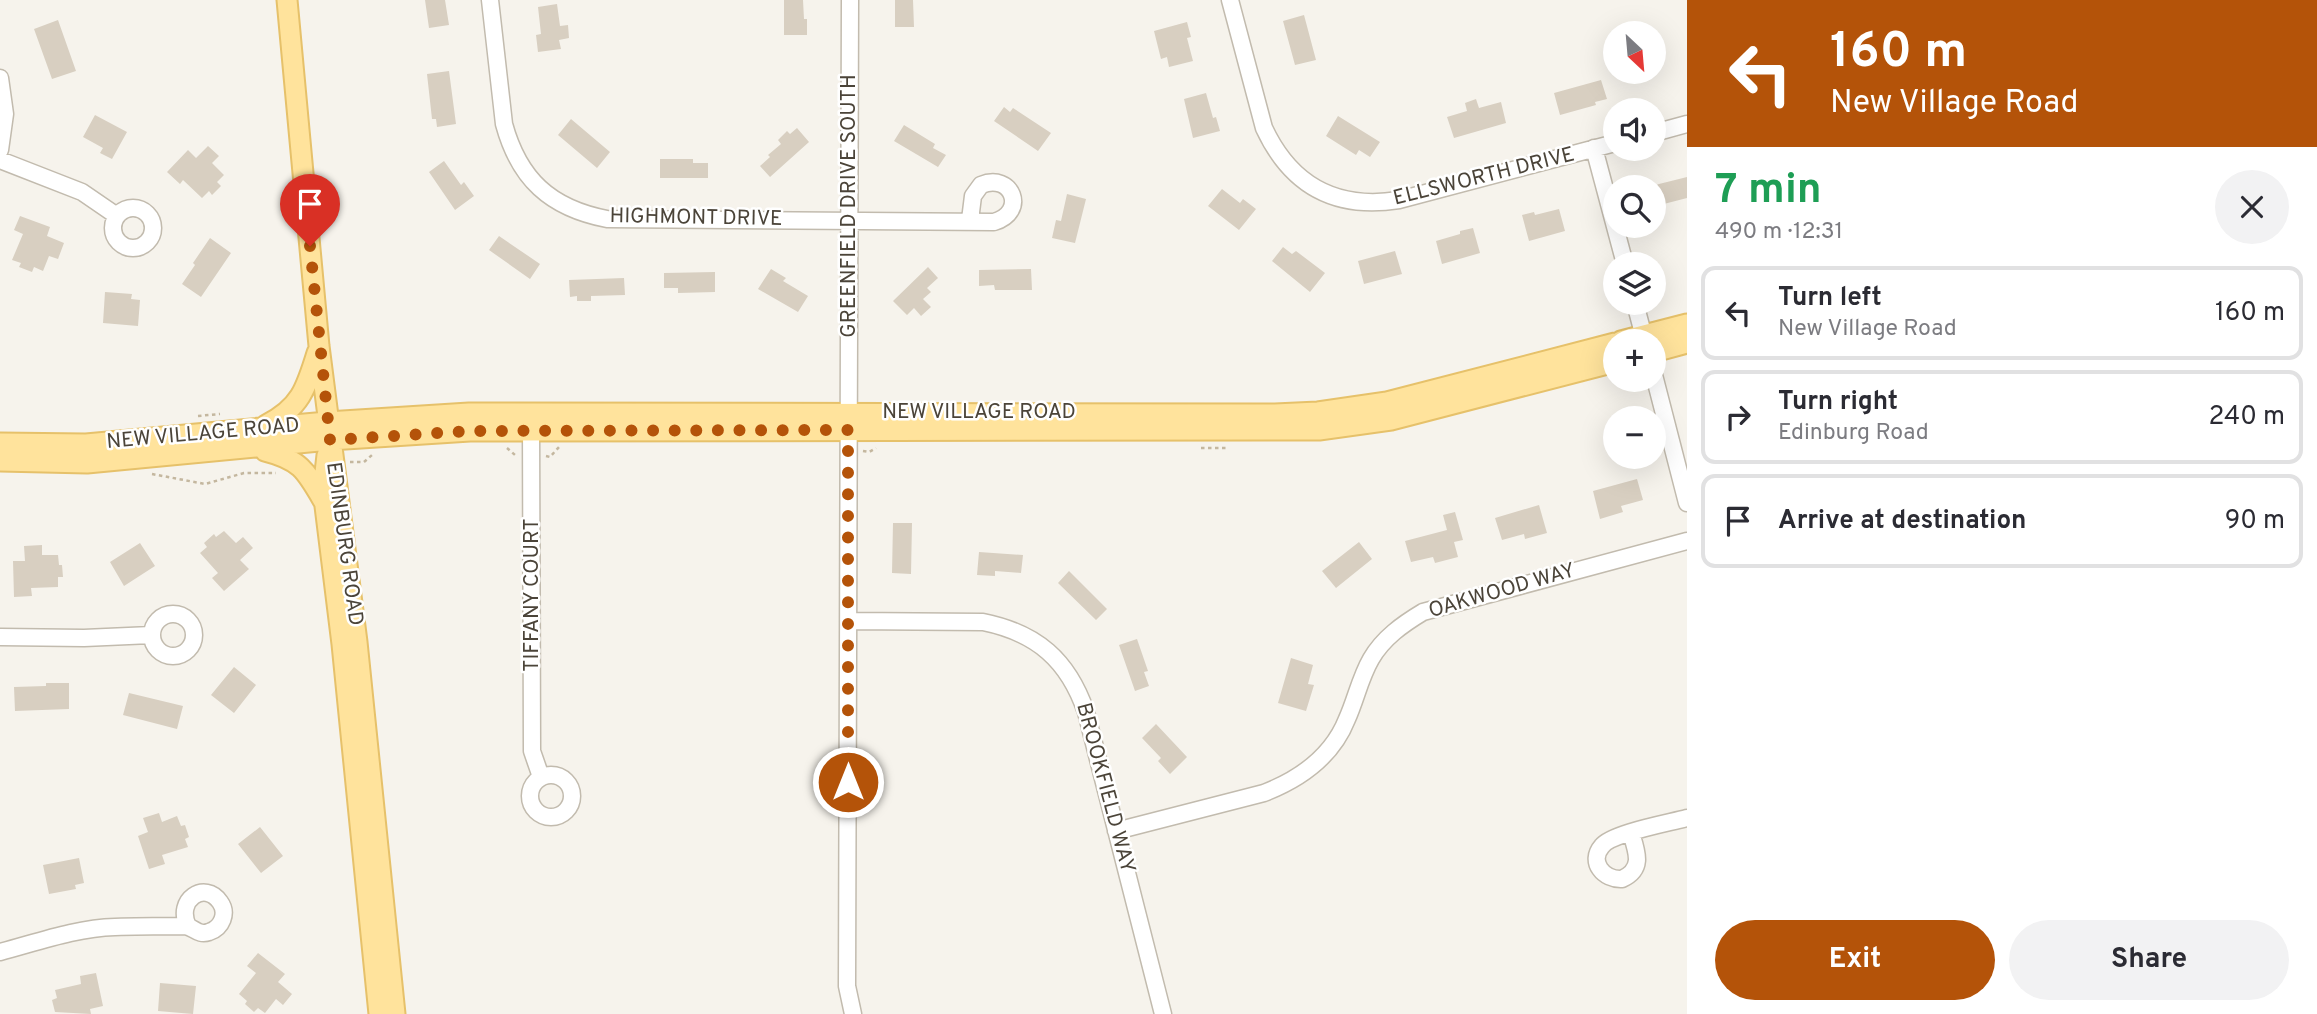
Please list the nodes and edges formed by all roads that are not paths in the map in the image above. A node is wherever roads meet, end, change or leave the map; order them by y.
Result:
1 (287, 0) edge
2 (490, 0) edge
3 (850, 0) edge
4 (1230, 0) edge
5 (0, 78) edge
6 (1687, 124) edge
7 (1666, 130) edge
8 (1603, 146) edge
9 (1594, 148) junction
10 (0, 150) edge
11 (0, 160) edge
12 (117, 216) dead end
13 (849, 219) junction
14 (970, 220) dead end
15 (1622, 252) edge
16 (1687, 324) edge
17 (1666, 334) edge
18 (1666, 343) edge
19 (1687, 343) edge
20 (319, 346) junction
21 (1603, 346) edge
22 (1603, 365) edge
23 (1658, 392) edge
24 (531, 421) junction
25 (328, 431) junction
26 (848, 431) junction
27 (251, 439) junction
28 (0, 443) edge
29 (0, 461) edge
30 (324, 503) junction
31 (1687, 503) edge
32 (1687, 541) edge
33 (848, 621) junction
34 (151, 635) dead end
35 (0, 637) edge
36 (541, 777) dead end
37 (1687, 818) edge
38 (1116, 831) junction
39 (1631, 833) dead end
40 (188, 926) dead end
41 (0, 952) edge
42 (379, 1014) edge
43 (395, 1014) edge
44 (853, 1014) edge
45 (1163, 1014) edge

1 - 20 main road, EDINBURG ROAD
2 - 13 street, HIGHMONT DRIVE
3 - 13 street, GREENFIELD DRIVE SOUTH
4 - 9 street, ELLSWORTH DRIVE
5 - 10 street
6 - 7 street
8 - 9 street, ELLSWORTH DRIVE
9 - 15 street
11 - 12 street
13 - 14 street, HIGHMONT DRIVE
13 - 26 street, GREENFIELD DRIVE SOUTH
16 - 17 main road
18 - 19 main road
20 - 25 main road, EDINBURG ROAD
20 - 27 main road
21 - 26 main road, NEW VILLAGE ROAD
22 - 26 main road, NEW VILLAGE ROAD
23 - 31 street
24 - 25 main road, NEW VILLAGE ROAD
24 - 26 main road, NEW VILLAGE ROAD
24 - 36 street, TIFFANY COURT
25 - 27 main road, NEW VILLAGE ROAD
25 - 30 main road, EDINBURG ROAD
25 - 43 main road, EDINBURG ROAD
26 - 33 street, GREENFIELD DRIVE SOUTH
27 - 28 main road, NEW VILLAGE ROAD
27 - 29 main road, NEW VILLAGE ROAD
27 - 30 main road
30 - 42 main road, EDINBURG ROAD
32 - 38 street, OAKWOOD WAY
33 - 38 street, BROOKFIELD WAY
33 - 44 street, GREENFIELD DRIVE SOUTH
34 - 35 street
37 - 39 street
38 - 45 street, BROOKFIELD WAY
40 - 41 street

